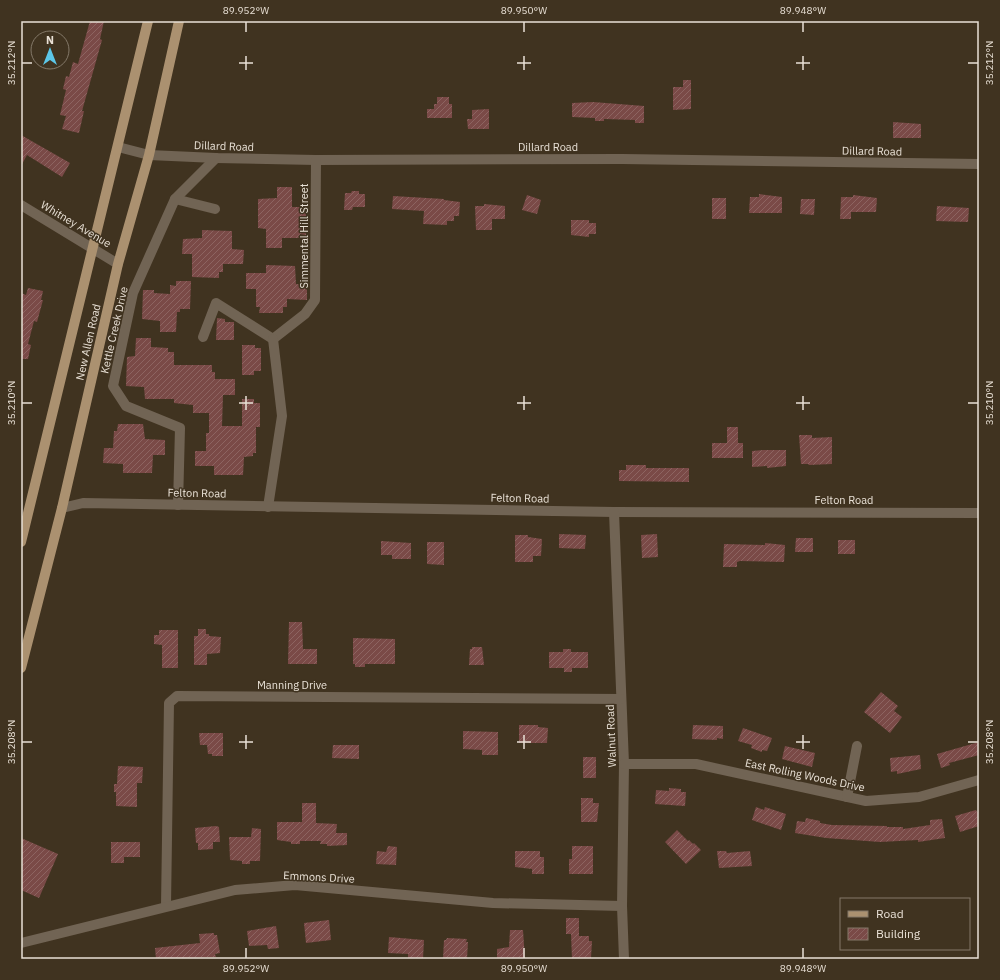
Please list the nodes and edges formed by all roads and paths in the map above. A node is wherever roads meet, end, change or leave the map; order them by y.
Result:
1 (148, 21) edge
2 (179, 21) edge
3 (118, 148) junction
4 (149, 155) junction
5 (216, 158) junction
6 (316, 160) junction
7 (979, 164) edge
8 (175, 199) junction
9 (21, 205) edge
10 (215, 209) dead end
11 (92, 247) junction
12 (118, 264) junction
13 (203, 337) dead end
14 (273, 339) junction
15 (178, 505) junction
16 (268, 507) junction
17 (62, 508) junction
18 (614, 512) junction
19 (979, 513) edge
20 (21, 542) edge
21 (21, 668) edge
22 (621, 699) junction
23 (857, 746) dead end
24 (624, 764) junction
25 (979, 780) edge
26 (847, 797) junction
27 (166, 906) junction
28 (622, 906) junction
29 (21, 943) edge
30 (624, 959) edge

1 - 3 main road, New Allen Road
2 - 4 main road, New Allen Road
3 - 4 street, Dillard Road
3 - 11 main road, New Allen Road
4 - 5 street, Dillard Road
4 - 12 main road, New Allen Road
5 - 6 street, Dillard Road
5 - 8 street, Kettle Creek Drive
6 - 7 street, Dillard Road
6 - 14 street, Simmental Hill Street
8 - 10 street
8 - 15 street, Kettle Creek Drive
9 - 11 street, Whitney Avenue
11 - 12 street, Whitney Avenue
11 - 20 main road, New Allen Road
12 - 17 main road, New Allen Road
13 - 14 street
14 - 16 street
15 - 16 street, Felton Road
15 - 17 street, Felton Road
16 - 18 street, Felton Road
17 - 21 main road, New Allen Road
18 - 19 street, Felton Road
18 - 22 street, Walnut Road
22 - 24 street, Walnut Road
22 - 27 street, Manning Drive
23 - 26 street
24 - 26 street, East Rolling Woods Drive
24 - 28 street, Walnut Road
25 - 26 street, East Rolling Woods Drive
27 - 28 street, Emmons Drive
27 - 29 street, Emmons Drive
28 - 30 street, Walnut Road

